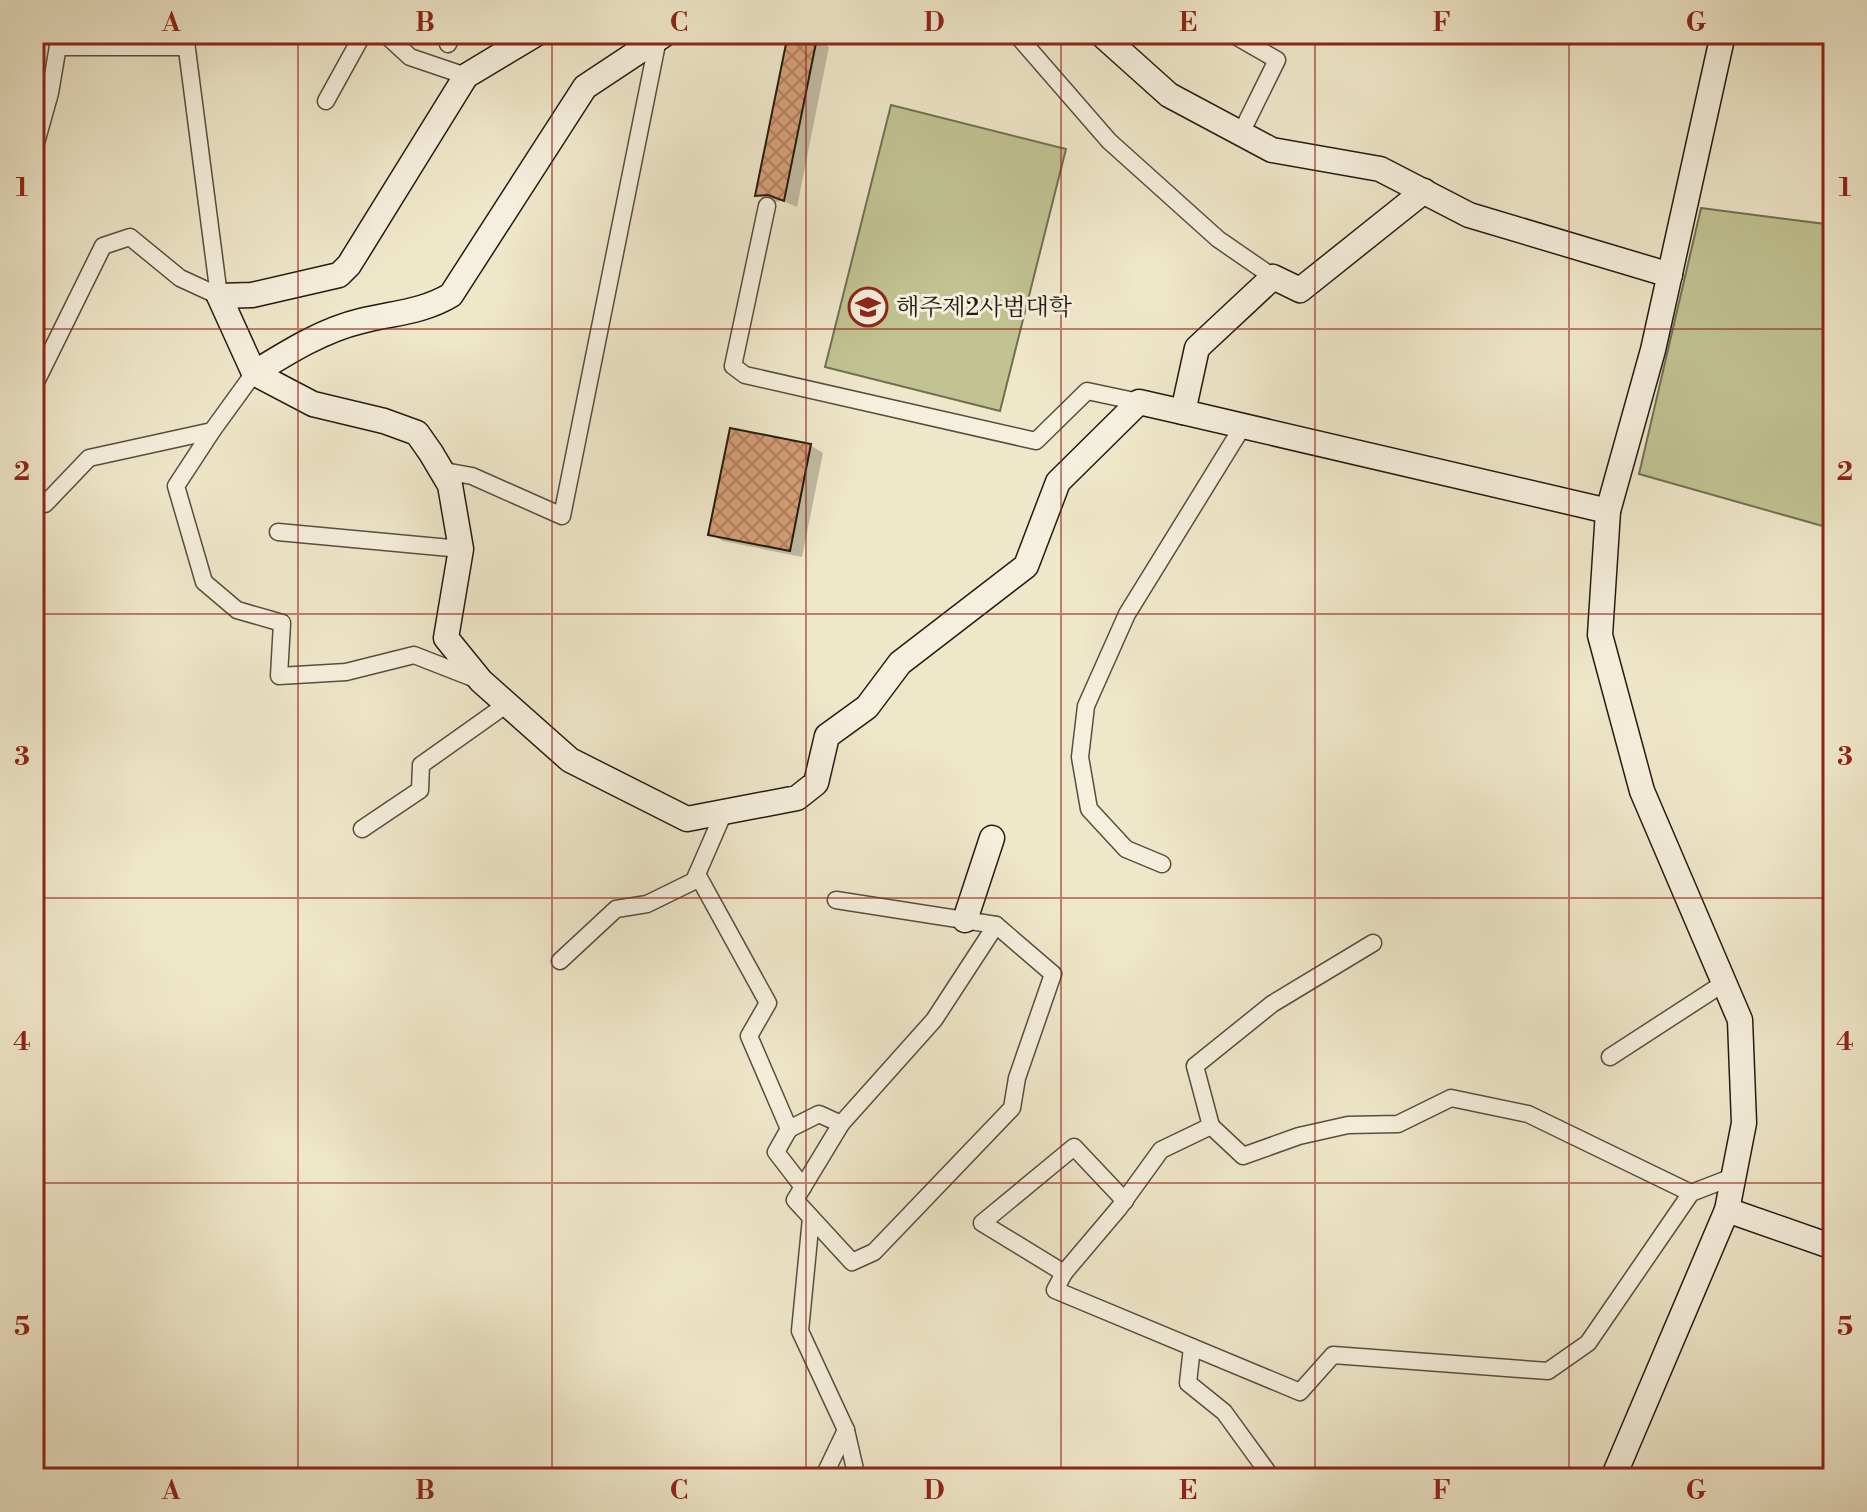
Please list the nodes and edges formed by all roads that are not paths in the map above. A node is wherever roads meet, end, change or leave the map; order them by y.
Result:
1 (363, 34) edge
2 (385, 34) edge
3 (536, 34) edge
4 (1016, 34) edge
5 (1101, 34) edge
6 (1232, 34) edge
7 (1723, 34) edge
8 (661, 36) edge
9 (59, 40) edge
10 (186, 41) edge
11 (466, 76) junction
12 (326, 101) dead end
13 (1241, 133) junction
14 (34, 150) edge
15 (1424, 191) junction
16 (767, 206) dead end
17 (1670, 275) junction
18 (1273, 277) junction
19 (219, 296) junction
20 (254, 373) junction
21 (34, 386) edge
22 (1139, 402) junction
23 (1183, 412) junction
24 (1243, 426) junction
25 (212, 431) junction
26 (439, 470) junction
27 (34, 503) edge
28 (1608, 511) junction
29 (278, 532) dead end
30 (461, 549) junction
31 (481, 681) junction
32 (507, 704) junction
33 (724, 812) junction
34 (362, 829) dead end
35 (992, 838) dead end
36 (1162, 864) dead end
37 (697, 874) junction
38 (836, 900) dead end
39 (965, 920) junction
40 (996, 925) junction
41 (1373, 943) dead end
42 (560, 961) dead end
43 (1724, 983) junction
44 (1610, 1057) dead end
45 (841, 1124) junction
46 (1211, 1126) junction
47 (789, 1129) junction
48 (1735, 1176) junction
49 (803, 1187) junction
50 (1691, 1193) junction
51 (1125, 1201) junction
52 (1727, 1210) junction
53 (811, 1218) junction
54 (1833, 1247) edge
55 (1064, 1273) junction
56 (1192, 1347) junction
57 (846, 1430) junction
58 (823, 1478) edge
59 (857, 1478) edge
60 (1272, 1478) edge
61 (1613, 1478) edge

1 - 12 street
2 - 11 street
3 - 11 street
4 - 18 street
5 - 13 street
6 - 13 street
7 - 17 street
8 - 20 street
8 - 26 street
9 - 10 street
9 - 14 street
10 - 19 street
11 - 19 street
13 - 15 street
15 - 17 street
15 - 18 street
16 - 22 street
17 - 28 street
18 - 23 street
19 - 20 street
19 - 21 street
20 - 25 street
20 - 26 street
22 - 23 street
22 - 33 street
23 - 24 street
24 - 28 street
24 - 36 street
25 - 27 street
25 - 31 street
26 - 30 street
28 - 43 street
29 - 30 street
30 - 31 street
31 - 32 street
32 - 33 street
32 - 34 street
33 - 37 street
35 - 39 street
37 - 42 street
37 - 47 street
38 - 39 street
39 - 40 street
40 - 45 street
40 - 53 street
41 - 46 street
43 - 44 street
43 - 48 street
45 - 47 street
45 - 49 street
46 - 50 street
46 - 51 street
47 - 49 street
48 - 50 street
48 - 52 street
49 - 53 street
50 - 56 street
51 - 55 street
51 - 55 street
52 - 54 street
52 - 61 street
53 - 57 street
55 - 56 street
56 - 60 street
57 - 58 street
57 - 59 street

